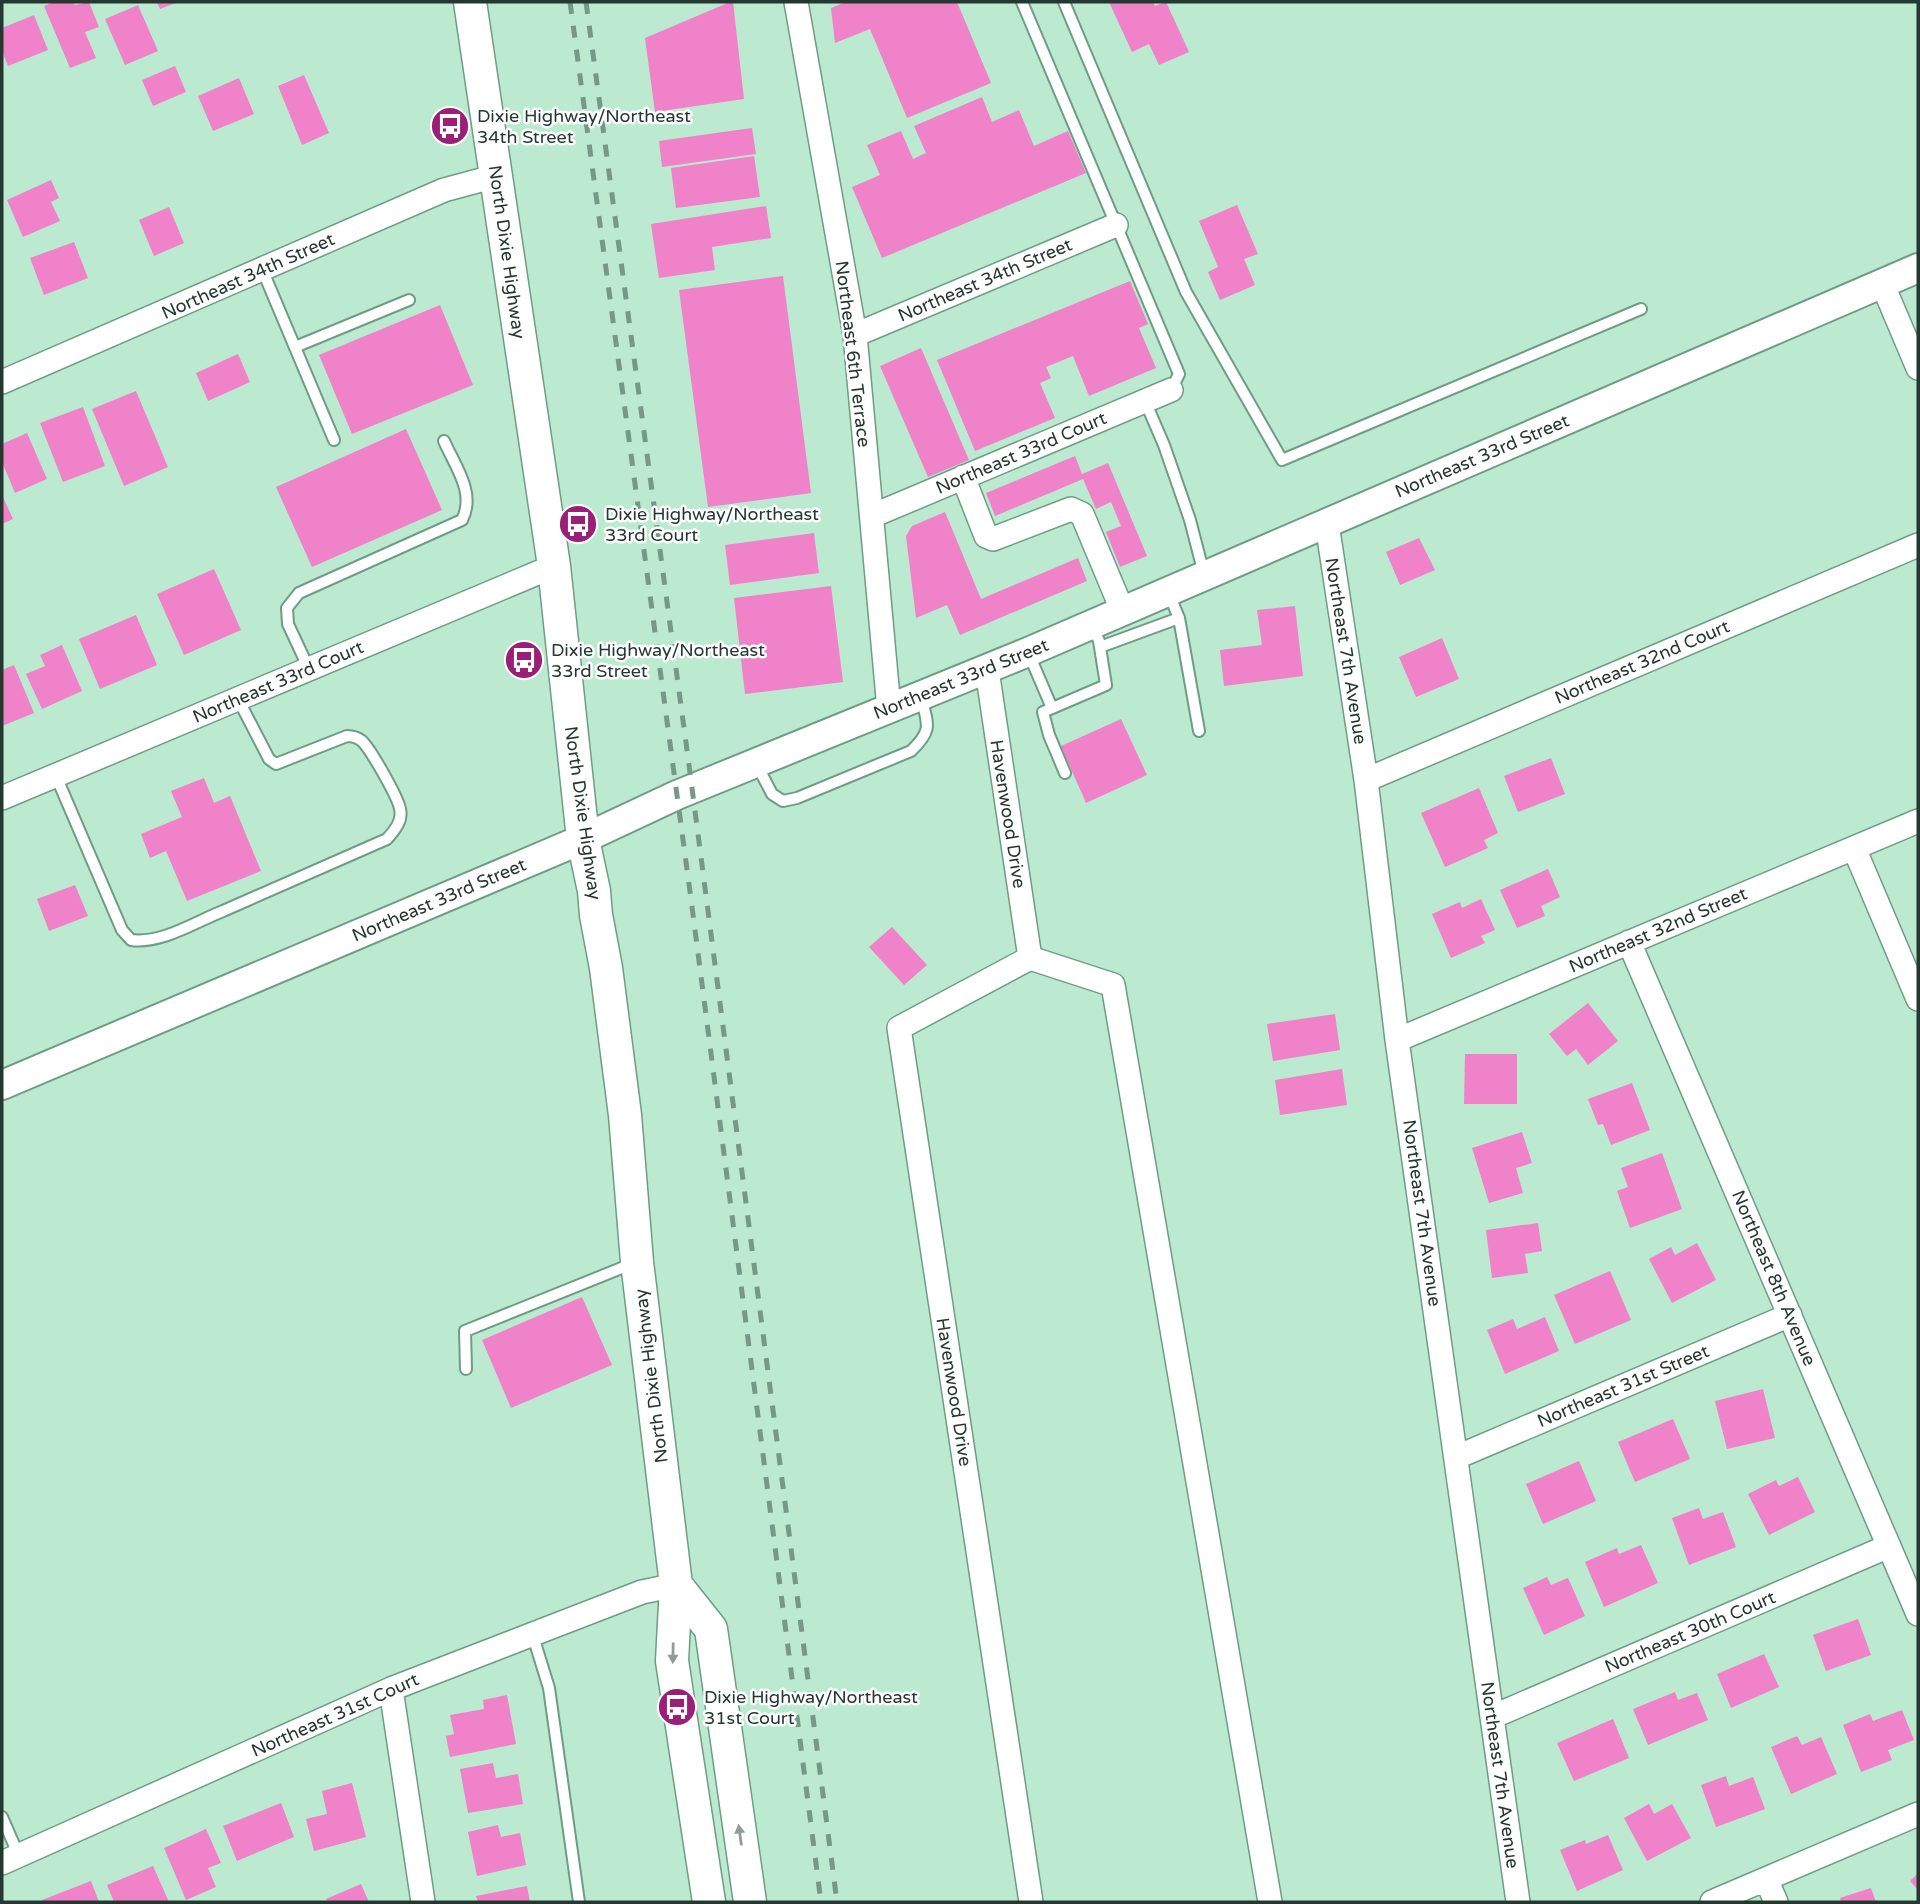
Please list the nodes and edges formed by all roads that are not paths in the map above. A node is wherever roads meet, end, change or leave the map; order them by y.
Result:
1 (470, 2) edge
2 (796, 2) edge
3 (1022, 2) edge
4 (1064, 2) edge
5 (496, 176) junction
6 (1116, 225) junction
7 (1918, 268) edge
8 (262, 269) junction
9 (1882, 283) junction
10 (410, 300) dead end
11 (1641, 309) dead end
12 (855, 335) junction
13 (295, 347) junction
14 (1918, 368) edge
15 (2, 382) edge
16 (1171, 390) joint
17 (1146, 401) junction
18 (334, 440) dead end
19 (444, 440) dead end
20 (963, 477) junction
21 (872, 516) junction
22 (1327, 524) junction
23 (1918, 545) edge
24 (554, 566) junction
25 (1205, 576) junction
26 (1168, 592) junction
27 (1123, 611) junction
28 (1179, 618) junction
29 (1096, 636) junction
30 (1028, 652) junction
31 (309, 669) junction
32 (987, 670) junction
33 (921, 696) junction
34 (238, 699) junction
35 (1052, 708) junction
36 (888, 709) junction
37 (1199, 731) dead end
38 (755, 763) junction
39 (1065, 774) dead end
40 (56, 776) junction
41 (1366, 780) junction
42 (2, 798) edge
43 (1918, 821) edge
44 (583, 839) junction
45 (1854, 848) junction
46 (1629, 942) junction
47 (1030, 958) junction
48 (1918, 999) edge
49 (1397, 1040) junction
50 (2, 1085) edge
51 (637, 1262) junction
52 (1790, 1315) junction
53 (466, 1369) dead end
54 (1457, 1457) junction
55 (1889, 1546) junction
56 (676, 1585) junction
57 (1918, 1614) edge
58 (532, 1633) junction
59 (391, 1689) junction
60 (1492, 1717) junction
61 (1918, 1814) edge
62 (2, 1817) edge
63 (10, 1860) edge
64 (1766, 1879) junction
65 (423, 1902) edge
66 (579, 1902) edge
67 (709, 1902) edge
68 (750, 1902) edge
69 (1031, 1902) edge
70 (1270, 1902) edge
71 (1518, 1902) edge
72 (1712, 1902) edge
73 (1776, 1902) edge

1 - 5 main road, North Dixie Highway
2 - 12 street, Northeast 6th Terrace
3 - 6 lane
4 - 11 lane
5 - 8 street, Northeast 34th Street
5 - 24 main road, North Dixie Highway
6 - 12 street, Northeast 34th Street
6 - 16 lane
7 - 9 street, Northeast 33rd Street
8 - 13 lane
8 - 15 street, Northeast 34th Street
9 - 14 street
9 - 22 street, Northeast 33rd Street
10 - 13 lane
12 - 21 street, Northeast 6th Terrace
13 - 18 lane
16 - 17 street, Northeast 33rd Court
17 - 20 street, Northeast 33rd Court
17 - 25 lane
19 - 31 lane
20 - 21 street, Northeast 33rd Court
20 - 27 street
21 - 36 street, Northeast 6th Terrace
22 - 25 street, Northeast 33rd Street
22 - 41 street, Northeast 7th Avenue
23 - 41 street, Northeast 32nd Court
24 - 31 street, Northeast 33rd Court
24 - 44 main road, North Dixie Highway
25 - 26 street, Northeast 33rd Street
26 - 27 street, Northeast 33rd Street
26 - 28 lane
27 - 29 street, Northeast 33rd Street
28 - 29 lane
28 - 37 lane
29 - 30 street, Northeast 33rd Street
29 - 35 lane
30 - 32 street, Northeast 33rd Street
30 - 35 lane
31 - 34 street, Northeast 33rd Court
32 - 33 street, Northeast 33rd Street
32 - 47 street, Havenwood Drive
33 - 36 street, Northeast 33rd Street
33 - 38 lane
34 - 40 street, Northeast 33rd Court
34 - 40 lane
35 - 39 lane
36 - 38 street, Northeast 33rd Street
38 - 44 street, Northeast 33rd Street
40 - 42 street, Northeast 33rd Court
41 - 49 street, Northeast 7th Avenue
43 - 45 street, Northeast 32nd Street
44 - 50 street, Northeast 33rd Street
44 - 51 main road, North Dixie Highway
45 - 46 street, Northeast 32nd Street
45 - 48 street
46 - 49 street, Northeast 32nd Street
46 - 52 street, Northeast 8th Avenue
47 - 69 street, Havenwood Drive
47 - 70 street
49 - 54 street, Northeast 7th Avenue
51 - 53 lane
51 - 56 main road, North Dixie Highway
52 - 54 street, Northeast 31st Street
52 - 55 street, Northeast 8th Avenue
54 - 60 street, Northeast 7th Avenue
55 - 57 street, Northeast 8th Avenue
55 - 60 street, Northeast 30th Court
56 - 58 street, Northeast 31st Court
56 -> 67 main road, North Dixie Highway
68 -> 56 main road
58 - 59 street, Northeast 31st Court
58 - 66 lane
59 - 63 street, Northeast 31st Court
59 - 65 street
60 - 71 street, Northeast 7th Avenue
61 - 64 street
62 - 63 lane
64 - 72 street
64 - 73 street

